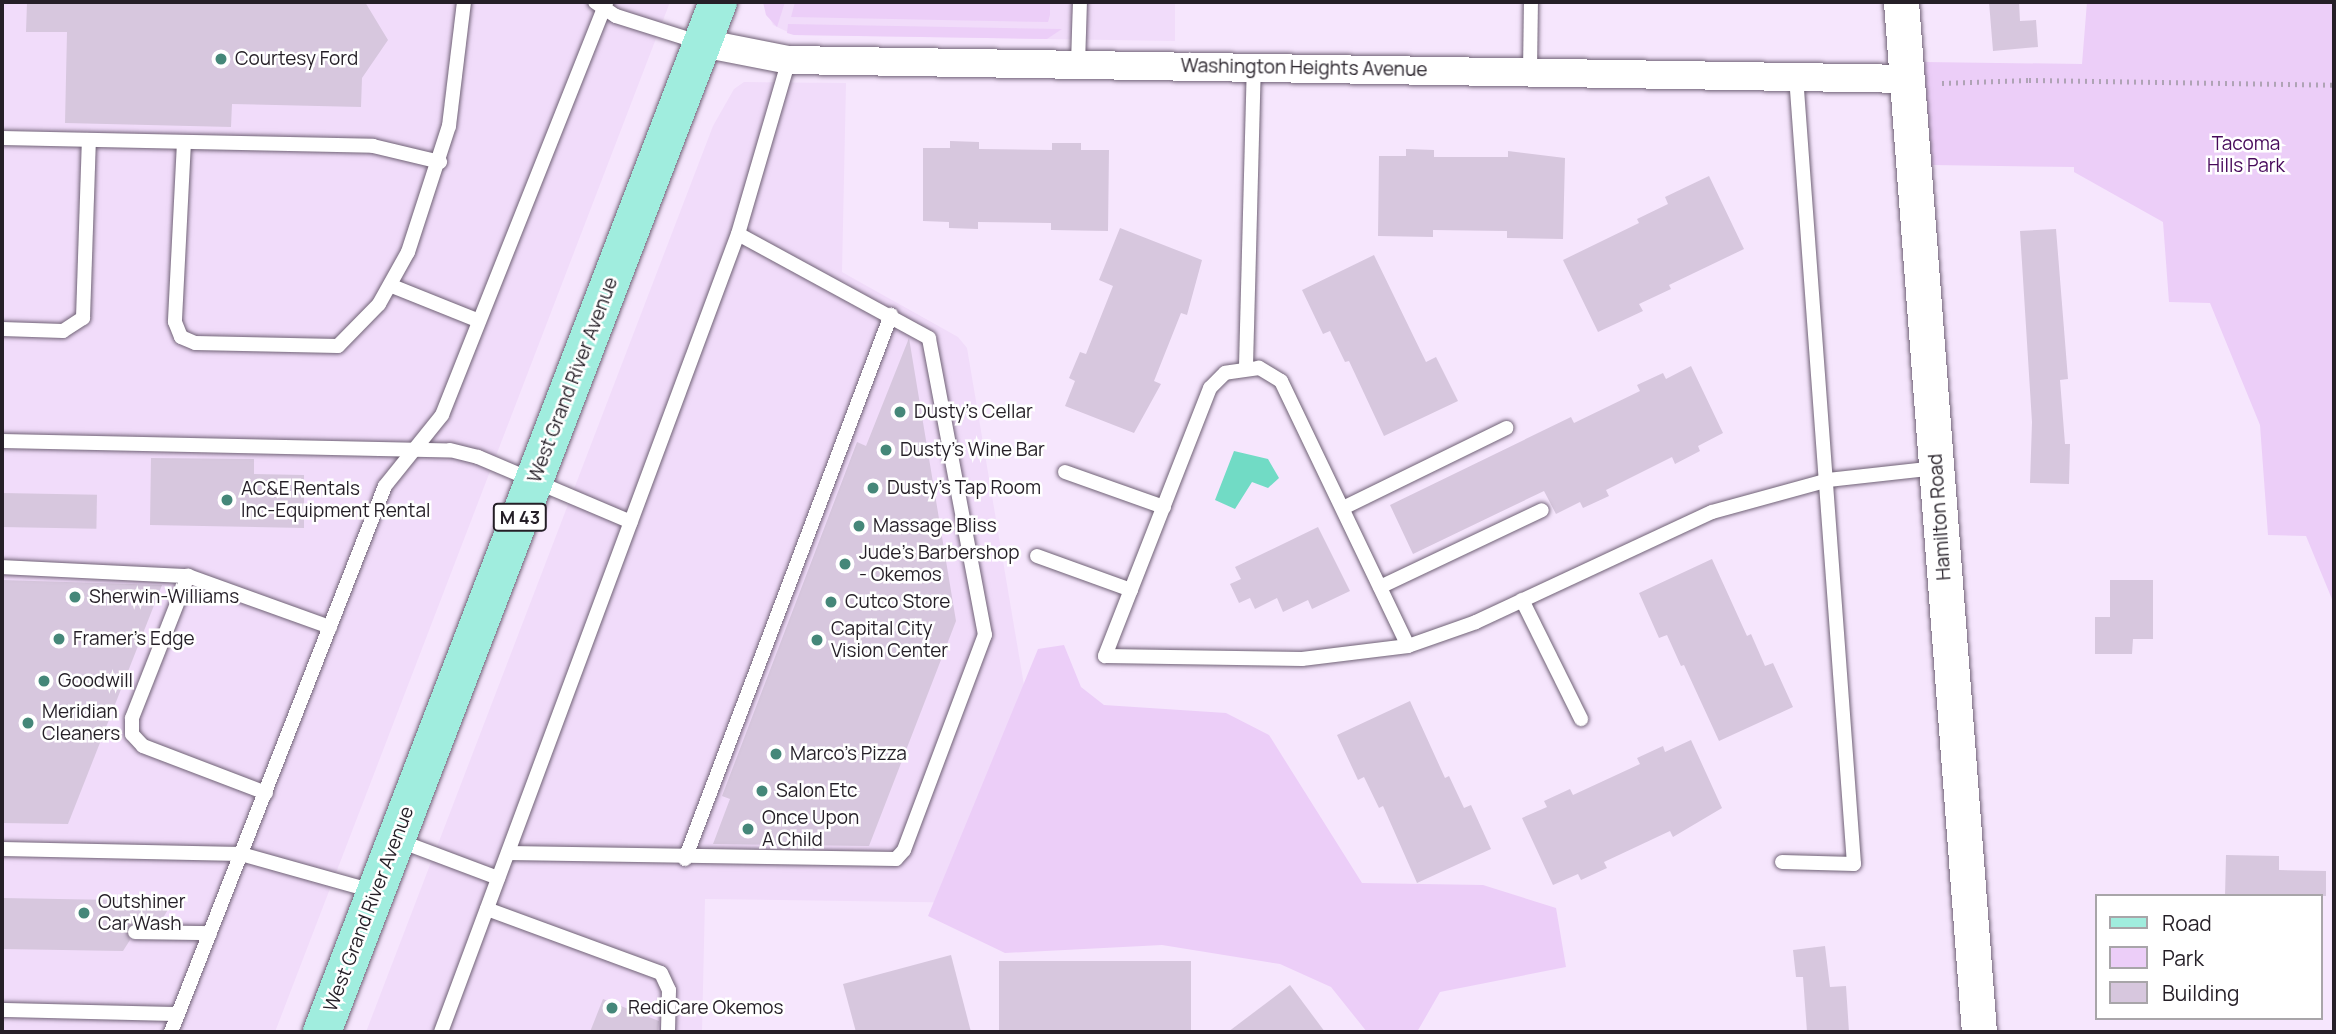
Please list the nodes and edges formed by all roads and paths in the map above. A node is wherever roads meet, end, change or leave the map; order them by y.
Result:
1 (464, 2) edge
2 (718, 2) edge
3 (1080, 2) edge
4 (1531, 2) edge
5 (1901, 2) edge
6 (601, 4) edge
7 (702, 43) junction
8 (789, 60) junction
9 (1079, 64) junction
10 (1254, 67) junction
11 (1530, 71) junction
12 (1796, 76) junction
13 (1907, 79) junction
14 (1942, 83) dead end
15 (2333, 85) edge
16 (2, 138) edge
17 (89, 140) junction
18 (184, 142) junction
19 (440, 162) junction
20 (738, 234) junction
21 (392, 286) junction
22 (891, 315) junction
23 (477, 320) junction
24 (2, 329) edge
25 (1246, 366) junction
26 (1506, 429) dead end
27 (2, 441) edge
28 (419, 448) junction
29 (1936, 468) junction
30 (1065, 472) dead end
31 (1828, 480) junction
32 (534, 482) junction
33 (1164, 507) junction
34 (1343, 508) junction
35 (1542, 510) dead end
36 (631, 522) junction
37 (1037, 556) dead end
38 (2, 567) edge
39 (188, 576) junction
40 (1380, 587) junction
41 (1131, 590) junction
42 (1522, 600) junction
43 (330, 627) junction
44 (1408, 646) junction
45 (1581, 719) dead end
46 (266, 793) junction
47 (396, 839) junction
48 (2, 849) edge
49 (508, 853) junction
50 (241, 854) junction
51 (685, 859) junction
52 (1782, 863) dead end
53 (498, 878) junction
54 (376, 892) junction
55 (487, 909) junction
56 (135, 932) dead end
57 (210, 933) junction
58 (2, 1010) edge
59 (178, 1014) junction
60 (171, 1032) edge
61 (321, 1032) edge
62 (441, 1032) edge
63 (668, 1032) edge
64 (1979, 1032) edge

1 - 19 lane
2 - 7 main road, West Grand River Avenue / M 43
3 - 9 lane
4 - 11 lane
5 - 13 street, Hamilton Road
6 - 7 lane
6 - 23 lane
7 - 8 street, Washington Heights Avenue
7 - 32 main road, West Grand River Avenue / M 43
8 - 9 street, Washington Heights Avenue
8 - 20 lane
9 - 10 street, Washington Heights Avenue
10 - 11 street, Washington Heights Avenue
10 - 25 lane
11 - 12 street, Washington Heights Avenue
12 - 13 street, Washington Heights Avenue
12 - 31 lane
13 - 29 street, Hamilton Road
14 - 15 path
16 - 17 lane
17 - 18 lane
17 - 24 lane
18 - 19 lane
18 - 21 lane
19 - 21 lane
20 - 22 lane
20 - 36 lane
21 - 23 lane
22 - 51 lane
22 - 51 lane
23 - 28 lane
25 - 33 lane
25 - 34 lane
26 - 34 lane
27 - 28 lane
28 - 32 lane
28 - 43 lane
29 - 31 lane
29 - 64 street, Hamilton Road
30 - 33 lane
31 - 42 lane
31 - 52 lane
32 - 36 lane
32 - 47 main road, West Grand River Avenue / M 43
33 - 41 lane
34 - 40 lane
35 - 40 lane
36 - 49 lane
37 - 41 lane
38 - 39 lane
39 - 43 lane
39 - 46 lane
40 - 44 lane
41 - 44 lane
42 - 44 lane
42 - 45 lane
43 - 46 lane
46 - 50 lane
47 - 53 lane
47 - 54 main road, West Grand River Avenue / M 43
48 - 50 lane
49 - 51 lane
49 - 53 lane
50 - 54 lane
50 - 57 lane
53 - 55 lane
54 - 61 main road, West Grand River Avenue / M 43
55 - 62 lane
55 - 63 lane
56 - 57 lane
57 - 59 lane
58 - 59 lane
59 - 60 lane

